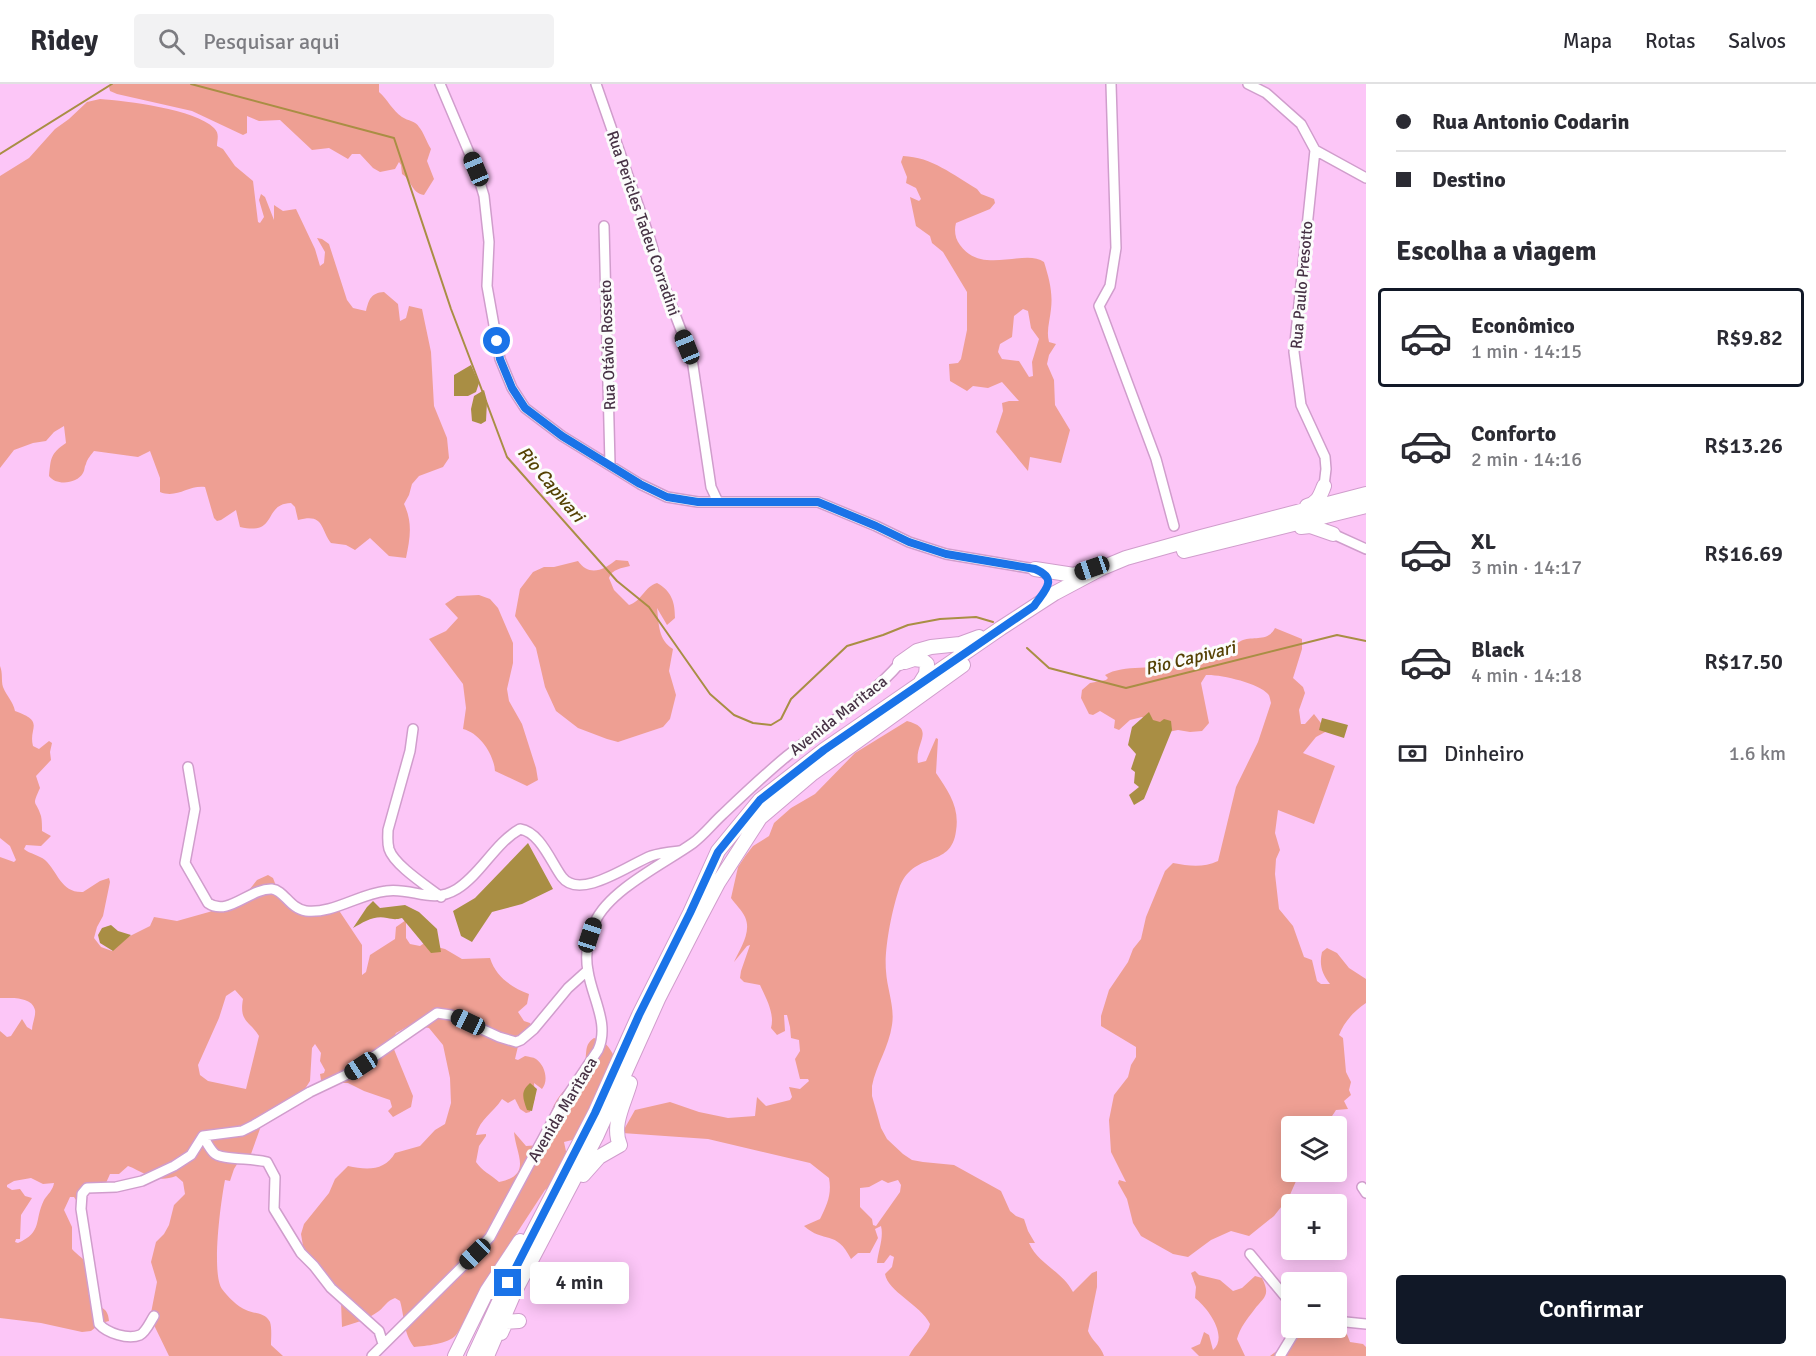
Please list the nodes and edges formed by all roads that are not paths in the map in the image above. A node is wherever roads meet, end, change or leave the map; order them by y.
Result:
1 (440, 84) edge
2 (596, 84) edge
3 (1111, 84) edge
4 (1252, 85) edge
5 (1315, 150) junction
6 (1366, 178) edge
7 (604, 226) dead end
8 (610, 464) junction
9 (1324, 486) junction
10 (1361, 501) edge
11 (718, 502) junction
12 (1271, 519) junction
13 (1174, 526) dead end
14 (1264, 532) junction
15 (1333, 534) junction
16 (1366, 549) edge
17 (1126, 558) junction
18 (1035, 569) junction
19 (1034, 606) junction
20 (1000, 628) junction
21 (900, 663) junction
22 (919, 684) junction
23 (413, 729) dead end
24 (188, 767) dead end
25 (681, 850) junction
26 (441, 897) junction
27 (588, 970) junction
28 (636, 1050) junction
29 (203, 1136) junction
30 (561, 1206) junction
31 (543, 1214) junction
32 (1250, 1254) dead end
33 (1281, 1292) edge
34 (154, 1316) dead end
35 (1347, 1322) edge
36 (1366, 1324) edge
37 (1291, 1338) edge
38 (383, 1344) junction
39 (489, 1351) edge
40 (372, 1356) edge
41 (455, 1356) edge
42 (474, 1356) edge
43 (1280, 1356) edge

1 - 8 street
2 - 11 street, Rua Pericles Tadeu Corradini
3 - 13 street
4 - 5 street
5 - 6 street
5 - 9 street, Rua Paulo Presotto
7 - 8 street, Rua Otávio Rosseto
8 - 11 street
9 - 10 highway
9 - 12 highway
10 - 12 highway
10 - 14 highway
10 - 15 highway
11 - 18 street
12 - 17 highway
14 - 15 highway
14 - 28 highway
15 - 16 street
17 - 18 highway
17 - 19 highway
18 - 19 highway
19 - 20 highway
20 - 21 highway
20 - 22 highway
21 - 22 highway
21 - 25 street, Avenida Maritaca
22 - 31 highway
23 - 26 street
24 - 26 street
25 - 26 street
25 - 27 street, Avenida Maritaca
27 - 29 street
27 - 38 street, Avenida Maritaca
28 - 30 highway
28 - 30 highway
29 - 34 street
29 - 38 street
30 - 39 highway
31 - 41 highway
31 - 42 highway
32 - 33 street
35 - 36 street
37 - 43 street
38 - 40 street, Avenida Maritaca

